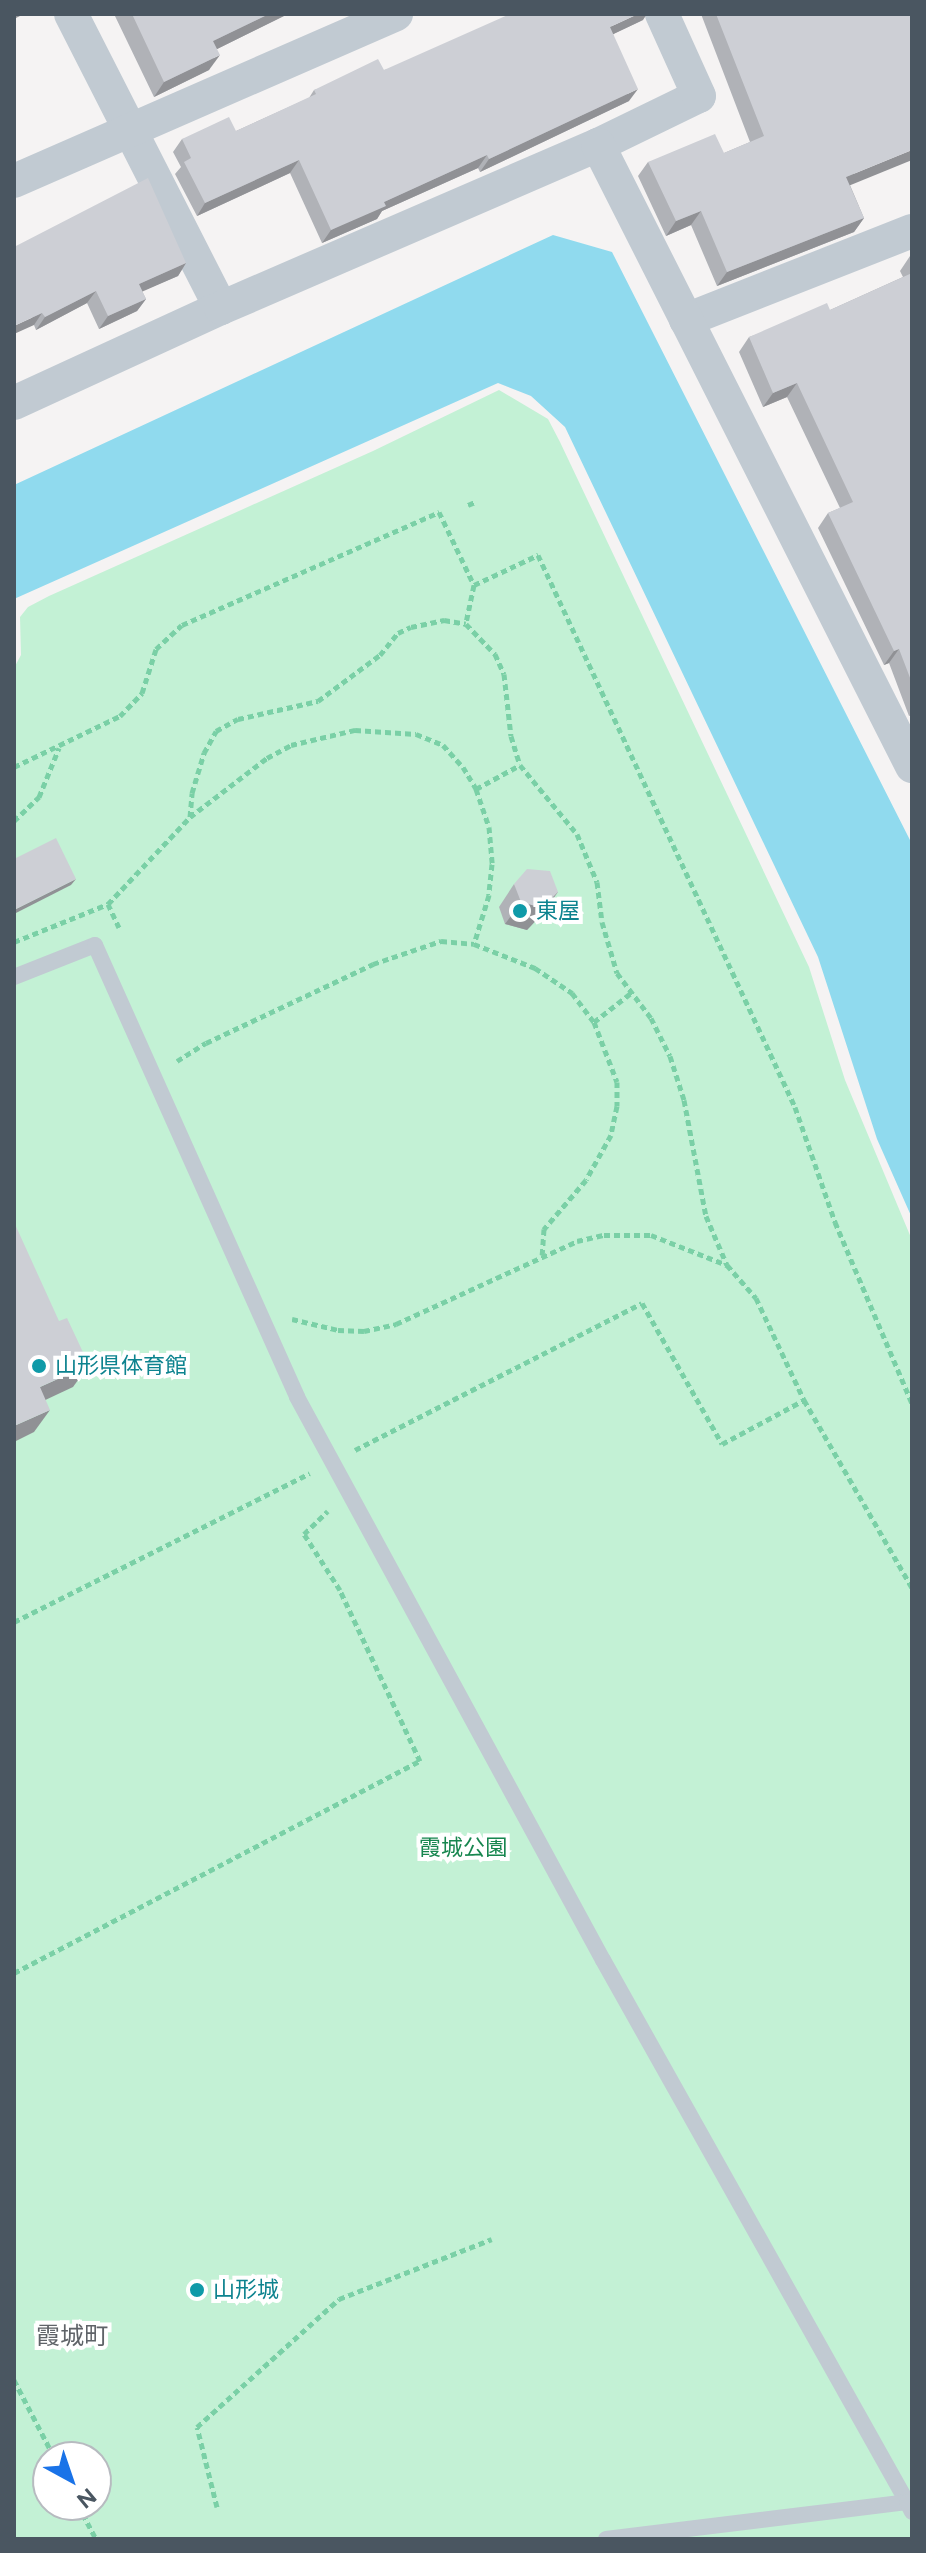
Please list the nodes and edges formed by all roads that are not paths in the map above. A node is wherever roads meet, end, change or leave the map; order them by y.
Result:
1 (71, 14) edge
2 (396, 14) edge
3 (662, 14) edge
4 (129, 128) junction
5 (598, 145) junction
6 (14, 181) edge
7 (912, 231) edge
8 (221, 308) junction
9 (686, 320) junction
10 (14, 403) edge
11 (912, 766) edge
12 (14, 977) edge
13 (909, 2507) edge
14 (606, 2539) edge

1 - 4 street
2 - 4 street
3 - 5 street
4 - 6 street
4 - 8 street
5 - 8 street
5 - 9 street
7 - 9 street
8 - 10 street
9 - 11 street
12 - 13 lane
13 - 14 lane

